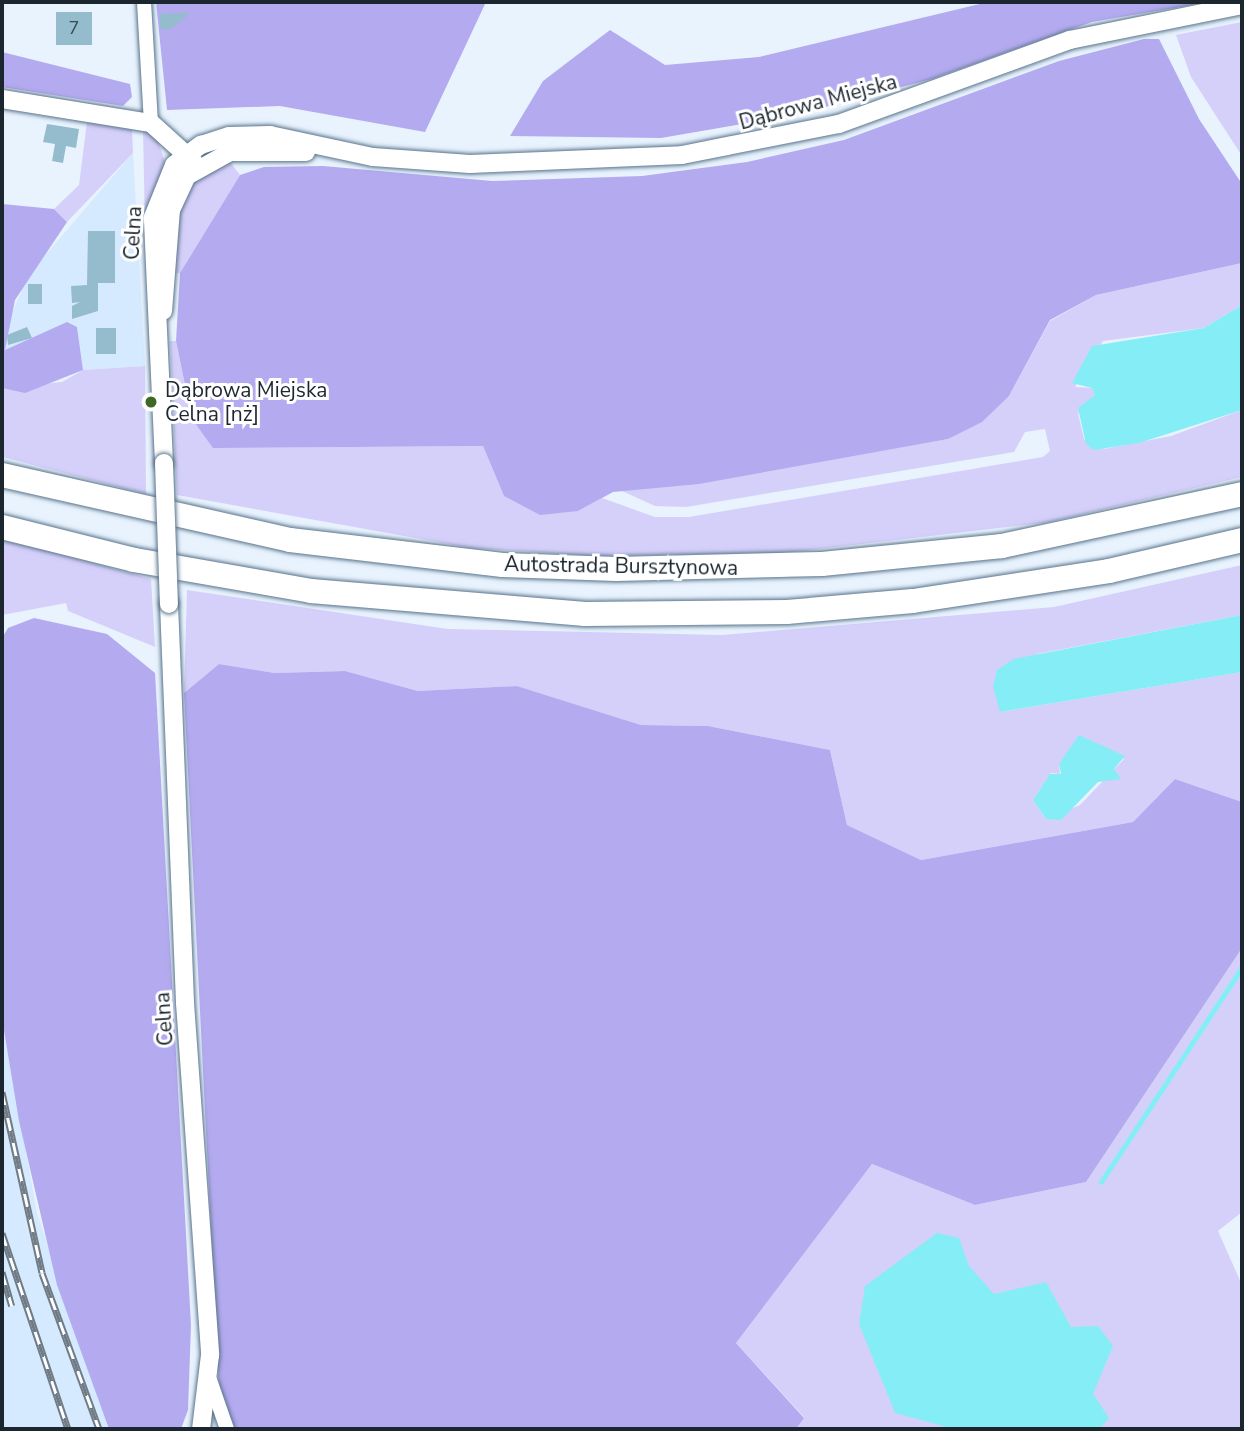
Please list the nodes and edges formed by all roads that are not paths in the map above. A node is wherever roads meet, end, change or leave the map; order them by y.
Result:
1 (144, 2) edge
2 (1242, 5) edge
3 (2, 99) edge
4 (151, 123) junction
5 (192, 159) junction
6 (2, 475) edge
7 (1242, 494) edge
8 (2, 527) edge
9 (1242, 540) edge
10 (210, 1380) junction
11 (201, 1429) edge
12 (227, 1429) edge

1 - 4 street
2 - 5 street, Dąbrowa Miejska
3 - 4 street
4 - 5 street
5 - 10 street, Celna, bridge
6 - 7 highway, Autostrada Bursztynowa
8 - 9 highway
10 - 11 street, Celna
10 - 12 street

